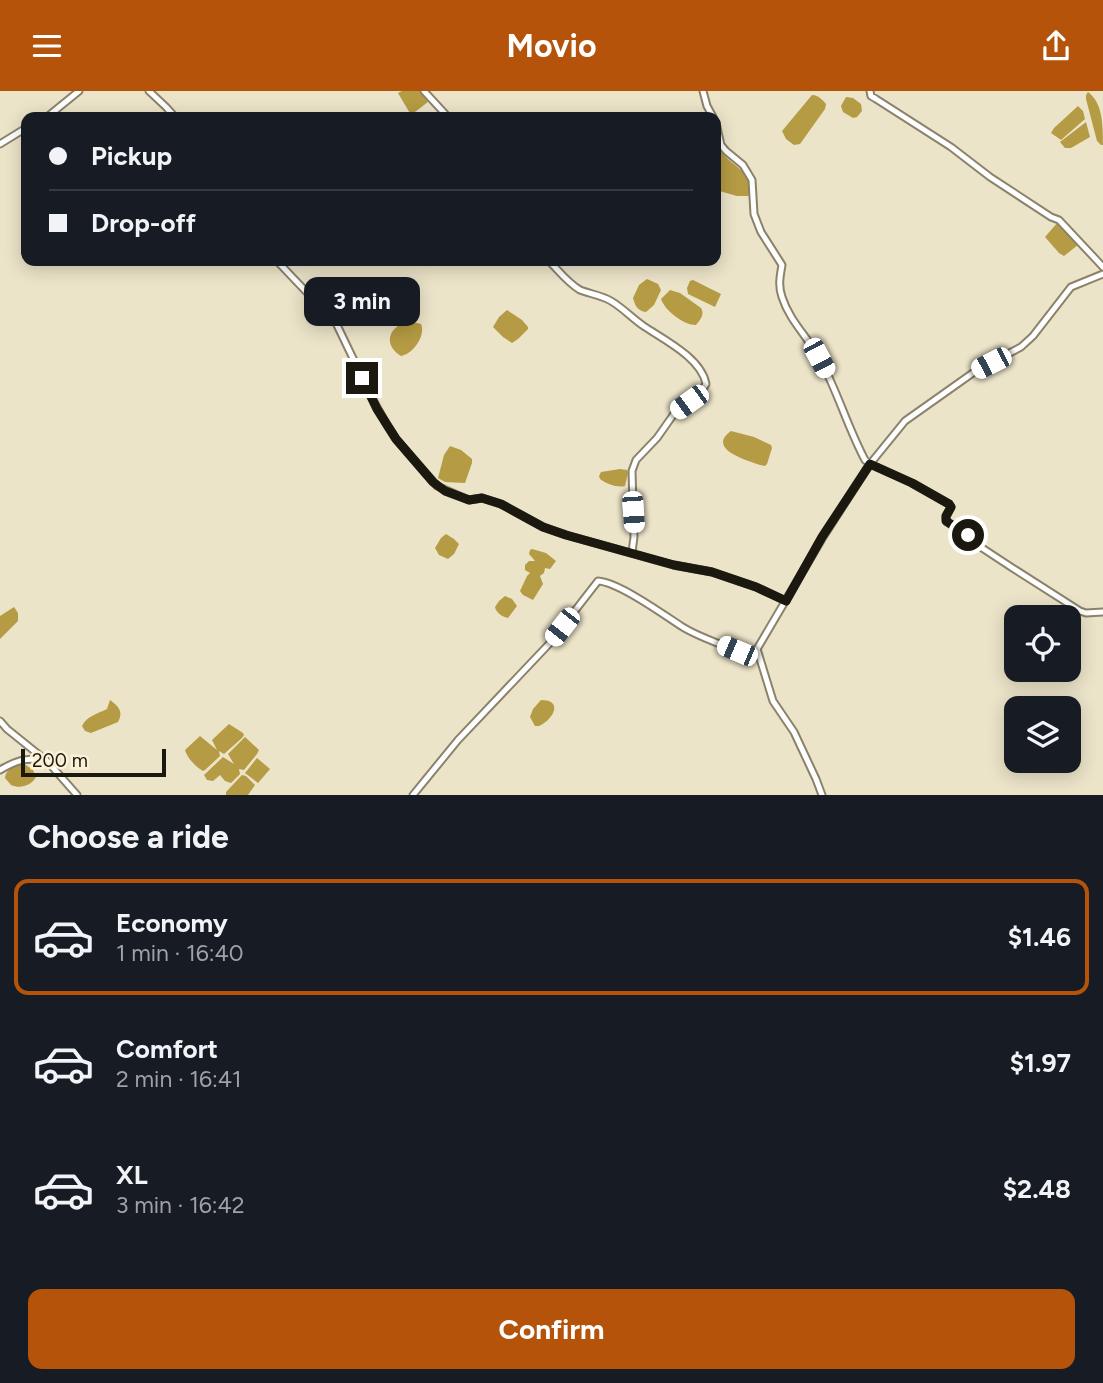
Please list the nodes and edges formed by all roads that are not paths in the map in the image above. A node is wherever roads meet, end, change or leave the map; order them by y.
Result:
1 (79, 91) edge
2 (149, 91) edge
3 (424, 91) edge
4 (703, 91) edge
5 (870, 91) edge
6 (53, 112) edge
7 (170, 112) edge
8 (443, 112) edge
9 (710, 112) edge
10 (21, 131) edge
11 (0, 144) edge
12 (721, 145) edge
13 (282, 266) edge
14 (554, 266) edge
15 (1103, 267) edge
16 (1103, 274) edge
17 (870, 464) junction
18 (632, 552) junction
19 (786, 601) junction
20 (1103, 612) edge
21 (757, 649) junction
22 (0, 722) edge
23 (48, 762) junction
24 (0, 770) edge
25 (77, 795) edge
26 (413, 795) edge
27 (822, 795) edge

1 - 6 street
2 - 7 street
3 - 8 street
4 - 9 street
5 - 15 street
10 - 11 street
12 - 17 street
13 - 18 street
14 - 18 street
16 - 17 street
17 - 19 street
17 - 20 street
18 - 19 street
19 - 21 street
21 - 26 street
21 - 27 street
22 - 23 street
23 - 24 street
23 - 25 street

